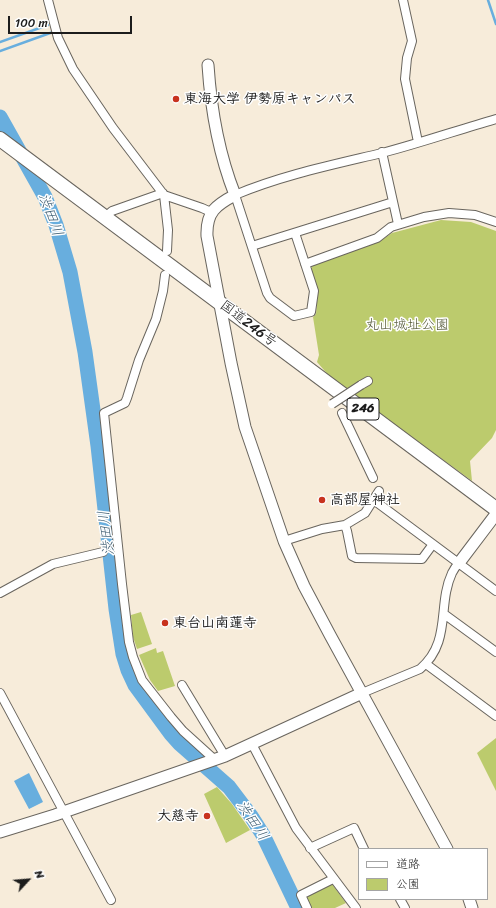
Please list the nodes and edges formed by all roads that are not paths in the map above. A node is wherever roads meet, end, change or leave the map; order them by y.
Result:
1 (48, 0) edge
2 (403, 0) edge
3 (208, 65) dead end
4 (496, 119) edge
5 (0, 139) edge
6 (418, 142) junction
7 (382, 152) junction
8 (163, 194) junction
9 (235, 195) junction
10 (393, 202) junction
11 (211, 212) junction
12 (105, 217) junction
13 (496, 222) edge
14 (398, 224) junction
15 (296, 233) junction
16 (252, 246) junction
17 (167, 251) dead end
18 (305, 264) junction
19 (165, 275) dead end
20 (220, 303) junction
21 (364, 383) dead end
22 (332, 404) dead end
23 (342, 413) dead end
24 (373, 478) dead end
25 (379, 491) dead end
26 (372, 502) junction
27 (496, 509) edge
28 (496, 514) edge
29 (344, 525) junction
30 (284, 541) junction
31 (433, 544) junction
32 (103, 552) dead end
33 (459, 563) junction
34 (496, 591) edge
35 (0, 593) edge
36 (444, 614) junction
37 (496, 652) edge
38 (426, 664) junction
39 (182, 685) dead end
40 (0, 693) edge
41 (362, 693) junction
42 (496, 716) edge
43 (252, 744) junction
44 (217, 759) junction
45 (64, 812) junction
46 (0, 832) edge
47 (310, 848) junction
48 (364, 848) edge
49 (446, 848) edge
50 (333, 879) junction
51 (111, 900) dead end
52 (307, 908) edge
53 (356, 908) edge

1 - 8 street
2 - 6 street
3 - 9 street
4 - 6 street
5 - 12 highway, 国道246号 / 246
6 - 7 street
7 - 9 street
7 - 10 street
8 - 11 street
8 - 12 street
8 - 17 street
9 - 11 street
9 - 16 street
10 - 14 street
10 - 15 street
11 - 20 street
12 - 20 highway, 国道246号 / 246
13 - 14 street
14 - 18 street
15 - 16 street
15 - 18 street
16 - 18 street
19 - 44 street
20 - 27 highway, 国道246号 / 246
20 - 30 street
21 - 22 street, bridge
23 - 24 street
25 - 26 street
26 - 29 street
26 - 31 street
28 - 33 street
29 - 30 street
29 - 31 street
30 - 41 street
31 - 33 street
32 - 35 street
33 - 34 street
33 - 36 street
36 - 37 street
36 - 38 street
38 - 41 street
38 - 42 street
39 - 44 street
40 - 45 street
41 - 43 street
41 - 49 street
43 - 44 street
43 - 47 street
44 - 45 street
45 - 46 street
45 - 51 street
47 - 48 street
47 - 50 street
50 - 52 street
50 - 53 street

